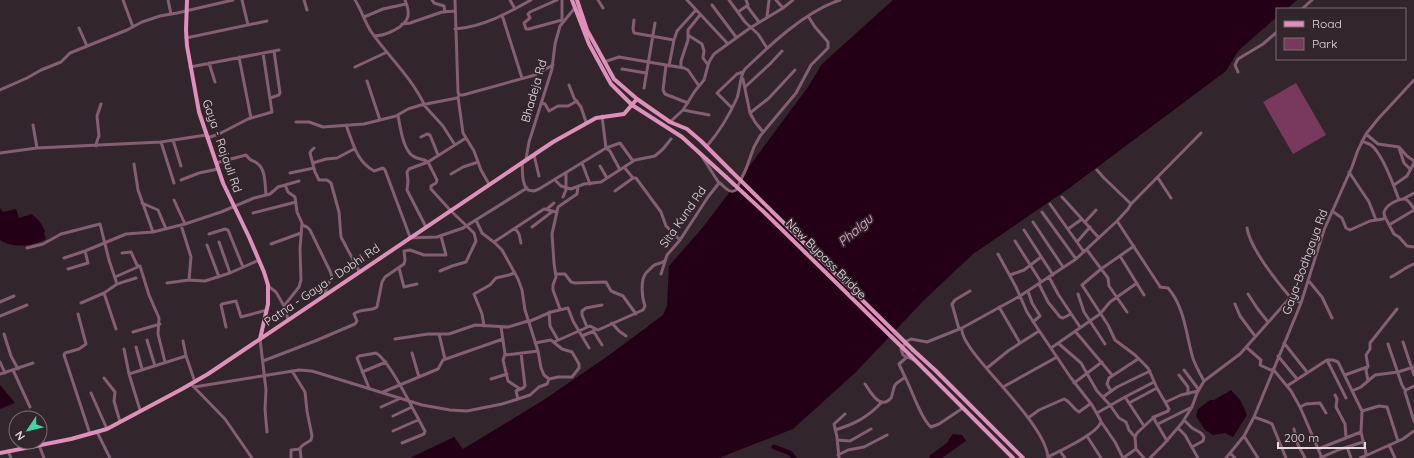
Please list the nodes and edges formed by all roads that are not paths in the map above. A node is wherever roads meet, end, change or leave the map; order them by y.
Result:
1 (123, 0) edge
2 (168, 0) edge
3 (187, 0) edge
4 (233, 0) edge
5 (242, 0) edge
6 (304, 0) edge
7 (355, 0) edge
8 (405, 0) edge
9 (432, 0) edge
10 (455, 0) edge
11 (510, 0) edge
12 (531, 0) edge
13 (557, 0) edge
14 (562, 0) edge
15 (572, 0) edge
16 (598, 0) edge
17 (686, 0) edge
18 (729, 0) edge
19 (746, 0) edge
20 (769, 0) edge
21 (776, 0) edge
22 (793, 0) edge
23 (840, 0) edge
24 (1312, 0) edge
25 (578, 1) edge
26 (406, 4) junction
27 (712, 5) dead end
28 (748, 6) junction
29 (603, 8) dead end
30 (783, 8) junction
31 (1303, 8) edge
32 (514, 9) junction
33 (574, 9) junction
34 (307, 10) dead end
35 (696, 10) junction
36 (186, 11) junction
37 (455, 11) junction
38 (445, 12) junction
39 (738, 12) junction
40 (171, 14) junction
41 (502, 15) junction
42 (700, 15) junction
43 (808, 16) junction
44 (767, 17) junction
45 (364, 18) junction
46 (634, 20) dead end
47 (267, 21) dead end
48 (562, 22) junction
49 (759, 22) junction
50 (655, 23) dead end
51 (402, 24) junction
52 (248, 25) junction
53 (133, 27) junction
54 (79, 28) dead end
55 (750, 28) junction
56 (456, 29) junction
57 (1276, 33) edge
58 (688, 35) junction
59 (374, 36) junction
60 (652, 36) junction
61 (736, 37) junction
62 (186, 38) junction
63 (674, 40) junction
64 (728, 44) junction
65 (87, 46) junction
66 (767, 48) junction
67 (280, 50) dead end
68 (274, 51) junction
69 (782, 51) dead end
70 (387, 52) junction
71 (263, 53) junction
72 (239, 57) junction
73 (604, 62) junction
74 (648, 62) junction
75 (209, 63) junction
76 (553, 65) junction
77 (668, 65) junction
78 (708, 65) junction
79 (190, 67) junction
80 (355, 67) dead end
81 (681, 67) junction
82 (622, 69) dead end
83 (795, 70) dead end
84 (646, 72) junction
85 (1238, 72) dead end
86 (742, 74) junction
87 (522, 78) junction
88 (366, 80) dead end
89 (1414, 80) edge
90 (215, 82) dead end
91 (569, 84) dead end
92 (699, 86) junction
93 (745, 87) junction
94 (644, 88) dead end
95 (0, 90) edge
96 (458, 94) junction
97 (270, 98) junction
98 (457, 98) junction
99 (637, 99) junction
100 (577, 101) junction
101 (688, 102) junction
102 (541, 103) junction
103 (101, 104) dead end
104 (423, 104) junction
105 (632, 105) junction
106 (732, 108) junction
107 (683, 110) junction
108 (750, 113) junction
109 (398, 115) junction
110 (709, 115) dead end
111 (602, 116) junction
112 (251, 118) junction
113 (380, 120) junction
114 (296, 122) dead end
115 (586, 122) junction
116 (670, 122) junction
117 (346, 125) junction
118 (33, 126) dead end
119 (763, 132) junction
120 (1201, 133) dead end
121 (1366, 134) junction
122 (206, 137) junction
123 (420, 137) dead end
124 (466, 138) junction
125 (671, 139) dead end
126 (173, 140) junction
127 (161, 142) junction
128 (1362, 142) junction
129 (455, 145) junction
130 (96, 146) junction
131 (707, 146) junction
132 (1399, 147) junction
133 (37, 148) junction
134 (314, 148) dead end
135 (606, 148) junction
136 (354, 149) junction
137 (699, 152) junction
138 (0, 153) edge
139 (438, 155) junction
140 (534, 155) junction
141 (524, 161) junction
142 (633, 161) junction
143 (428, 162) junction
144 (478, 162) junction
145 (1414, 162) edge
146 (216, 163) junction
147 (313, 163) junction
148 (582, 163) junction
149 (134, 164) dead end
150 (181, 166) dead end
151 (600, 166) dead end
152 (624, 167) junction
153 (314, 168) junction
154 (218, 169) junction
155 (1410, 169) junction
156 (620, 170) junction
157 (1097, 170) dead end
158 (1350, 172) junction
159 (290, 173) dead end
160 (566, 173) junction
161 (451, 174) dead end
162 (539, 176) dead end
163 (607, 178) junction
164 (633, 178) junction
165 (1158, 178) junction
166 (181, 180) dead end
167 (556, 180) junction
168 (299, 181) dead end
169 (174, 183) dead end
170 (719, 183) junction
171 (489, 184) junction
172 (590, 184) junction
173 (286, 185) junction
174 (1394, 185) junction
175 (578, 187) junction
176 (527, 188) junction
177 (565, 188) junction
178 (614, 191) dead end
179 (1414, 193) edge
180 (266, 195) junction
181 (574, 196) junction
182 (563, 197) dead end
183 (1062, 197) dead end
184 (1171, 198) dead end
185 (1403, 199) junction
186 (174, 200) dead end
187 (1399, 200) junction
188 (142, 202) junction
189 (296, 202) junction
190 (554, 203) dead end
191 (1050, 204) dead end
192 (1131, 204) junction
193 (233, 206) junction
194 (547, 209) junction
195 (1414, 209) edge
196 (450, 210) junction
197 (1096, 210) dead end
198 (1332, 211) junction
199 (555, 212) junction
200 (1042, 212) dead end
201 (253, 213) dead end
202 (1385, 217) junction
203 (1082, 219) junction
204 (476, 220) junction
205 (1376, 220) junction
206 (1118, 221) junction
207 (1033, 222) dead end
208 (1085, 222) junction
209 (185, 224) junction
210 (181, 225) junction
211 (302, 225) junction
212 (468, 225) junction
213 (1389, 225) junction
214 (426, 227) junction
215 (532, 227) dead end
216 (1090, 227) junction
217 (515, 228) junction
218 (1247, 228) dead end
219 (166, 229) junction
220 (1068, 229) junction
221 (1024, 230) dead end
222 (153, 232) junction
223 (301, 233) junction
224 (209, 234) dead end
225 (442, 236) junction
226 (409, 237) junction
227 (1100, 238) junction
228 (680, 240) junction
229 (1014, 241) dead end
230 (219, 242) dead end
231 (494, 242) junction
232 (521, 242) dead end
233 (1077, 242) junction
234 (105, 243) junction
235 (271, 244) dead end
236 (207, 245) dead end
237 (1134, 246) junction
238 (1414, 247) edge
239 (27, 248) dead end
240 (85, 251) junction
241 (1086, 251) junction
242 (122, 253) dead end
243 (998, 254) dead end
244 (1120, 256) junction
245 (1041, 257) junction
246 (64, 258) dead end
247 (1076, 258) junction
248 (259, 260) junction
249 (664, 261) junction
250 (1414, 264) edge
251 (1030, 265) junction
252 (139, 266) junction
253 (243, 267) junction
254 (1063, 267) junction
255 (399, 268) junction
256 (68, 269) dead end
257 (1101, 269) junction
258 (359, 271) junction
259 (440, 271) dead end
260 (514, 272) junction
261 (230, 273) junction
262 (556, 274) junction
263 (660, 274) dead end
264 (1010, 275) junction
265 (1053, 275) junction
266 (115, 277) junction
267 (218, 277) junction
268 (1049, 277) junction
269 (1391, 277) dead end
270 (136, 278) dead end
271 (189, 280) junction
272 (1308, 280) junction
273 (167, 283) dead end
274 (1040, 283) junction
275 (117, 284) junction
276 (417, 284) dead end
277 (1137, 284) junction
278 (268, 285) junction
279 (970, 291) dead end
280 (1028, 291) junction
281 (104, 293) junction
282 (325, 294) junction
283 (1078, 294) dead end
284 (1248, 294) dead end
285 (1144, 295) dead end
286 (14, 296) dead end
287 (1020, 296) junction
288 (1117, 297) junction
289 (1291, 298) junction
290 (0, 302) edge
291 (1301, 302) junction
292 (81, 303) dead end
293 (602, 304) dead end
294 (1235, 304) dead end
295 (27, 305) dead end
296 (284, 306) junction
297 (999, 307) junction
298 (560, 309) junction
299 (1397, 309) dead end
300 (267, 310) junction
301 (549, 312) junction
302 (1127, 312) dead end
303 (78, 314) dead end
304 (636, 314) junction
305 (1071, 314) junction
306 (1100, 314) junction
307 (0, 316) edge
308 (1332, 318) dead end
309 (288, 319) junction
310 (1090, 320) junction
311 (528, 322) junction
312 (1033, 322) junction
313 (1268, 322) junction
314 (160, 324) junction
315 (612, 324) junction
316 (484, 326) junction
317 (226, 327) dead end
318 (502, 327) junction
319 (587, 327) junction
320 (1080, 327) junction
321 (116, 328) dead end
322 (960, 328) junction
323 (594, 330) junction
324 (1075, 330) junction
325 (579, 331) junction
326 (1039, 331) junction
327 (132, 332) dead end
328 (4, 334) dead end
329 (439, 334) junction
330 (582, 336) junction
331 (626, 336) dead end
332 (1255, 336) junction
333 (260, 339) junction
334 (503, 339) junction
335 (147, 340) dead end
336 (395, 340) dead end
337 (558, 340) junction
338 (183, 341) dead end
339 (554, 342) junction
340 (1403, 342) dead end
341 (535, 343) junction
342 (1020, 343) junction
343 (1058, 343) junction
344 (1284, 343) junction
345 (1105, 344) dead end
346 (1388, 344) dead end
347 (602, 345) dead end
348 (136, 347) dead end
349 (1246, 347) junction
350 (590, 348) dead end
351 (1051, 348) junction
352 (124, 349) dead end
353 (538, 351) junction
354 (412, 352) dead end
355 (521, 354) junction
356 (505, 355) junction
357 (186, 356) junction
358 (1278, 356) junction
359 (909, 357) junction
360 (1057, 357) junction
361 (445, 359) junction
362 (1138, 359) junction
363 (1327, 360) junction
364 (262, 361) junction
365 (0, 362) edge
366 (165, 362) junction
367 (386, 362) junction
368 (1102, 362) junction
369 (33, 363) dead end
370 (155, 366) junction
371 (1367, 367) junction
372 (1413, 367) edge
373 (18, 368) junction
374 (987, 368) junction
375 (142, 369) junction
376 (13, 370) junction
377 (1184, 370) dead end
378 (1273, 370) junction
379 (292, 371) junction
380 (362, 372) junction
381 (1150, 372) junction
382 (1307, 372) junction
383 (1398, 372) junction
384 (5, 373) junction
385 (1086, 373) junction
386 (0, 374) edge
387 (129, 374) junction
388 (507, 374) junction
389 (264, 375) junction
390 (1112, 375) junction
391 (1179, 375) dead end
392 (1345, 375) junction
393 (1414, 375) edge
394 (419, 376) junction
395 (905, 377) junction
396 (104, 378) dead end
397 (491, 379) dead end
398 (549, 379) junction
399 (1297, 379) junction
400 (1204, 381) junction
401 (1368, 381) junction
402 (1154, 382) junction
403 (1074, 383) junction
404 (193, 384) junction
405 (865, 384) dead end
406 (399, 385) junction
407 (1287, 386) junction
408 (1414, 386) edge
409 (1003, 387) junction
410 (369, 388) junction
411 (1157, 388) junction
412 (520, 389) junction
413 (1199, 390) junction
414 (1405, 390) junction
415 (1111, 391) junction
416 (1352, 391) junction
417 (382, 392) junction
418 (91, 393) dead end
419 (1188, 394) junction
420 (1335, 395) dead end
421 (1103, 397) junction
422 (1125, 397) junction
423 (401, 398) junction
424 (1346, 398) dead end
425 (518, 399) junction
426 (408, 401) junction
427 (882, 402) junction
428 (1166, 402) junction
429 (1129, 403) junction
430 (1090, 404) junction
431 (1110, 406) junction
432 (381, 407) dead end
433 (412, 407) junction
434 (1192, 407) junction
435 (1300, 407) junction
436 (30, 408) dead end
437 (963, 408) junction
438 (140, 410) junction
439 (1362, 411) junction
440 (1097, 413) junction
441 (1326, 413) dead end
442 (845, 414) dead end
443 (393, 416) dead end
444 (1154, 417) junction
445 (1254, 417) junction
446 (1028, 418) junction
447 (418, 420) junction
448 (1184, 420) junction
449 (1414, 421) edge
450 (120, 422) junction
451 (1102, 423) junction
452 (1158, 424) junction
453 (1144, 426) junction
454 (1178, 428) junction
455 (1294, 428) dead end
456 (107, 429) junction
457 (871, 429) dead end
458 (835, 430) junction
459 (393, 431) dead end
460 (1414, 431) edge
461 (97, 432) junction
462 (267, 432) dead end
463 (1361, 432) junction
464 (90, 434) junction
465 (887, 435) dead end
466 (1087, 436) junction
467 (1244, 436) junction
468 (1346, 437) junction
469 (1135, 438) junction
470 (837, 440) junction
471 (1167, 441) junction
472 (1398, 441) junction
473 (1363, 442) junction
474 (48, 443) edge
475 (402, 443) dead end
476 (1389, 445) junction
477 (1192, 447) junction
478 (1318, 448) junction
479 (1347, 448) junction
480 (300, 449) junction
481 (1136, 449) junction
482 (13, 450) edge
483 (8, 451) junction
484 (1060, 451) junction
485 (0, 453) edge
486 (1230, 454) junction
487 (838, 456) edge
488 (1327, 456) edge
489 (1365, 456) junction
490 (1048, 457) edge
491 (11, 458) edge
492 (110, 458) edge
493 (252, 458) edge
494 (291, 458) edge
495 (301, 458) edge
496 (1013, 458) edge
497 (1023, 458) edge
498 (1065, 458) edge
499 (1102, 458) edge
500 (1123, 458) edge
501 (1144, 458) edge
502 (1150, 458) edge
503 (1198, 458) edge
504 (1226, 458) edge
505 (1235, 458) edge
506 (1258, 458) edge
507 (1286, 458) edge
508 (1305, 458) edge
509 (1321, 458) edge
510 (1351, 458) edge
511 (1360, 458) edge
512 (1395, 458) edge

1 - 53 street
2 - 40 street
3 - 36 main road, Gaya - Rajauli Rd
4 - 36 street
5 - 52 street
6 - 34 street
7 - 45 street
8 - 26 street
9 - 38 street
10 - 37 street
11 - 32 street
12 - 32 street
13 - 48 street
14 - 48 street
15 - 33 main road, New Bypass Bridge
16 - 29 street
17 - 35 street
18 - 39 street
19 - 28 street
20 - 44 street
21 - 30 street
22 - 30 street
23 - 43 street
24 - 31 street
25 - 73 main road, New Bypass Bridge
26 - 45 street
26 - 51 street
27 - 61 street
28 - 39 street
28 - 49 street
30 - 44 street
32 - 41 street
33 - 48 street, Bhadeja Rd
33 - 105 main road, New Bypass Bridge
35 - 42 street
35 - 63 street
36 - 40 street
36 - 62 main road, Gaya - Rajauli Rd
37 - 38 street
37 - 56 street
38 - 51 street
39 - 55 street
40 - 53 street
41 - 56 street
41 - 87 street
42 - 58 street
42 - 64 street
43 - 66 street
43 - 119 street
44 - 49 street
45 - 59 street
46 - 60 street
47 - 52 street
48 - 76 street, Bhadeja Rd
49 - 55 street
50 - 60 street
51 - 59 street
52 - 62 street
53 - 65 street
54 - 65 street
55 - 61 street
55 - 66 street
56 - 96 street
57 - 85 street
58 - 78 street
58 - 81 street
59 - 70 street
60 - 63 street
60 - 74 street
61 - 64 street
62 - 79 main road, Gaya - Rajauli Rd
63 - 77 street
64 - 78 street
65 - 95 street
66 - 86 street
67 - 68 street
68 - 71 street
68 - 97 street
69 - 93 street
70 - 80 street
70 - 104 street
71 - 72 street
71 - 97 street
72 - 75 street
72 - 112 street
73 - 74 street
73 - 99 main road, New Bypass Bridge
74 - 77 street
74 - 84 street
75 - 79 street
75 - 90 street
76 - 87 street
76 - 102 street, Bhadeja Rd
77 - 81 street
77 - 101 street
78 - 92 street
79 - 122 main road, Gaya - Rajauli Rd
81 - 92 street
82 - 84 street
83 - 108 street
84 - 94 street
86 - 93 street
86 - 106 street
86 - 106 street
87 - 96 street
88 - 113 street
89 - 121 street, Gaya-Bodhgaya Rd
91 - 100 street
92 - 101 street
93 - 108 street
96 - 98 street
97 - 112 street
98 - 104 street
98 - 124 street
99 - 105 main road, Patna - Gaya - Dobhi Rd
99 - 116 main road, New Bypass Bridge
100 - 102 street
100 - 115 street
101 - 107 street
102 - 141 street, Bhadeja Rd
103 - 130 street
104 - 109 street
104 - 129 street
105 - 111 main road, Patna - Gaya - Dobhi Rd
105 - 137 main road, New Bypass Bridge
106 - 131 street
107 - 110 street
107 - 116 street
108 - 119 street
109 - 113 street
109 - 143 street
111 - 115 main road, Patna - Gaya - Dobhi Rd
111 - 135 street
112 - 122 street
113 - 117 street
114 - 117 street
115 - 140 main road, Patna - Gaya - Dobhi Rd
116 - 131 main road, New Bypass Bridge
117 - 136 street
118 - 133 street
119 - 170 street
120 - 165 street
121 - 128 street, Gaya-Bodhgaya Rd
121 - 132 street
122 - 126 street
122 - 146 main road, Gaya - Rajauli Rd
123 - 139 street
124 - 129 street
124 - 144 street
125 - 142 street
126 - 127 street
126 - 150 street
127 - 130 street
127 - 169 street
128 - 158 street, Gaya-Bodhgaya Rd
128 - 174 street
129 - 139 street
130 - 133 street
131 - 497 main road, New Bypass Bridge, bridge
132 - 145 street
132 - 155 street
133 - 138 street
134 - 147 street
135 - 142 street
135 - 148 street
135 - 156 street
136 - 147 street
136 - 226 street
137 - 170 street, Sita Kund Rd
137 - 359 main road, New Bypass Bridge, bridge
139 - 143 street
140 - 141 main road, Patna - Gaya - Dobhi Rd
140 - 162 street
141 - 171 main road, Patna - Gaya - Dobhi Rd
141 - 176 street, Bhadeja Rd
142 - 152 street
143 - 196 street
143 - 214 street
144 - 161 street
144 - 171 street
145 - 155 street
146 - 154 main road, Gaya - Rajauli Rd
146 - 180 street
147 - 153 street
148 - 160 street
148 - 172 street
149 - 188 street
151 - 163 street
152 - 156 street
152 - 164 street
153 - 159 street
153 - 258 street
154 - 166 street
154 - 193 main road, Gaya - Rajauli Rd
155 - 174 street
156 - 163 street
157 - 192 street
158 - 198 street, Gaya-Bodhgaya Rd
158 - 205 street
160 - 167 street
160 - 177 street
163 - 172 street
164 - 178 street
164 - 228 street
165 - 184 street
165 - 192 street
167 - 176 street
167 - 177 street
168 - 173 street
170 - 228 street, Sita Kund Rd
171 - 196 main road, Patna - Gaya - Dobhi Rd
172 - 175 street
173 - 180 street
173 - 189 street
174 - 187 street
175 - 177 street
175 - 181 street
176 - 204 street
177 - 181 street
177 - 182 street
179 - 185 street
180 - 193 street
181 - 199 street
183 - 203 street
185 - 187 street
185 - 195 street
186 - 209 street
187 - 202 street
188 - 219 street
188 - 222 street
189 - 201 street
189 - 211 street
190 - 194 street
191 - 220 street
192 - 206 street
193 - 209 street
193 - 248 main road, Gaya - Rajauli Rd
194 - 199 street
194 - 217 street
195 - 213 street
196 - 212 street
196 - 214 main road, Patna - Gaya - Dobhi Rd
197 - 208 street
198 - 205 street
198 - 272 street, Gaya-Bodhgaya Rd
199 - 215 street
199 - 262 street
200 - 247 street
202 - 205 street
202 - 213 street
203 - 208 street
203 - 220 street
204 - 212 street
204 - 231 street
206 - 227 street
206 - 237 street
207 - 254 street
208 - 216 street
209 - 210 street
210 - 219 street
210 - 271 street
211 - 223 street
211 - 282 street
212 - 225 street
212 - 259 street
213 - 238 street
214 - 226 main road, Patna - Gaya - Dobhi Rd
216 - 227 street
216 - 233 street
217 - 231 street
217 - 232 street
218 - 289 street
219 - 222 street
220 - 233 street
221 - 245 street
222 - 234 street
223 - 235 street
223 - 296 street
224 - 253 street
225 - 226 street
225 - 255 street
226 - 258 main road, Patna - Gaya - Dobhi Rd
227 - 241 street
228 - 249 street, Sita Kund Rd
229 - 251 street
230 - 261 street
231 - 260 street
233 - 241 street
234 - 239 street
234 - 240 street
234 - 266 street
236 - 267 street
237 - 244 street
237 - 400 street
240 - 246 street
240 - 256 street
241 - 247 street
241 - 257 street
242 - 252 street
243 - 264 street
244 - 257 street
244 - 277 street
245 - 251 street
245 - 265 street
247 - 254 street
248 - 253 street
248 - 278 main road, Gaya - Rajauli Rd
249 - 263 street, Sita Kund Rd
249 - 304 street
250 - 269 street
251 - 264 street
251 - 274 street
252 - 266 street
252 - 314 street
253 - 261 street
254 - 265 street
255 - 276 street
255 - 364 street
257 - 288 street
257 - 306 street
258 - 282 main road, Patna - Gaya - Dobhi Rd
260 - 311 street
260 - 316 street
261 - 267 street
262 - 298 street
262 - 304 street
264 - 287 street
265 - 268 street
266 - 275 street
267 - 271 street
268 - 274 street
268 - 305 street
270 - 275 street
271 - 273 street
272 - 291 street, Gaya-Bodhgaya Rd
272 - 308 street
274 - 280 street
274 - 305 street
275 - 281 street
277 - 285 street
277 - 288 street
278 - 296 street
278 - 300 main road, Gaya - Rajauli Rd
279 - 322 street
280 - 287 street
280 - 312 street
281 - 292 street
281 - 321 street
282 - 309 main road, Patna - Gaya - Dobhi Rd
283 - 310 street
284 - 313 street
286 - 290 street
287 - 297 street
287 - 312 street
288 - 302 street
288 - 306 street
289 - 291 street
289 - 313 street
291 - 344 street, Gaya-Bodhgaya Rd
293 - 319 street
294 - 332 street
295 - 307 street
296 - 309 street
297 - 322 street
297 - 342 street
298 - 301 street
298 - 325 street
299 - 371 street
300 - 317 street
300 - 333 main road, Gaya - Rajauli Rd
301 - 311 street
301 - 337 street
303 - 464 street
304 - 315 street
305 - 320 street
306 - 310 street
306 - 362 street
309 - 333 main road, Patna - Gaya - Dobhi Rd
310 - 320 street
310 - 345 street
311 - 318 street
311 - 341 street
312 - 326 street
313 - 332 street
314 - 327 street
314 - 366 street
315 - 323 street
315 - 331 street
316 - 318 street
316 - 329 street
318 - 334 street
319 - 323 street
319 - 325 street
320 - 324 street
322 - 359 street
322 - 374 street
323 - 330 street
323 - 347 street
324 - 343 street
324 - 368 street
325 - 330 street
325 - 337 street
326 - 342 street
326 - 351 street
328 - 373 street
329 - 336 street
329 - 361 street
330 - 350 street
332 - 349 street
333 - 364 street
333 - 404 main road, Patna - Gaya - Dobhi Rd
334 - 356 street
334 - 361 street
335 - 370 street
337 - 339 street
338 - 357 street
339 - 341 street
339 - 398 street
340 - 372 street
341 - 353 street
342 - 374 street
343 - 351 street
343 - 385 street
344 - 358 street, Gaya-Bodhgaya Rd
344 - 382 street
346 - 383 street
348 - 375 street
349 - 378 street
349 - 400 street
351 - 360 street
352 - 387 street
353 - 355 street
353 - 398 street
354 - 394 street
355 - 356 street
355 - 412 street
356 - 388 street
357 - 366 street
357 - 404 street
358 - 378 street, Gaya-Bodhgaya Rd
358 - 399 street
359 - 395 street
359 - 437 main road, New Bypass Bridge
360 - 403 street
360 - 409 street
361 - 394 street
362 - 381 street
362 - 390 street
363 - 382 street
363 - 392 street
363 - 424 street
364 - 389 street
365 - 384 street
366 - 370 street
367 - 380 street
367 - 380 street
367 - 406 street
368 - 385 street
368 - 390 street
369 - 373 street
370 - 375 street
371 - 392 street
371 - 401 street
372 - 383 street
372 - 393 street
373 - 376 street
374 - 409 street
375 - 387 street
376 - 384 street
376 - 436 street
377 - 413 street
378 - 407 street
378 - 445 street, Gaya-Bodhgaya Rd
379 - 389 street
379 - 410 street
379 - 480 street
380 - 410 street
381 - 402 street
381 - 415 street
382 - 399 street
383 - 401 street
383 - 414 street
384 - 386 street
385 - 403 street
385 - 421 street
387 - 438 street
388 - 397 street
388 - 412 street
389 - 404 street
389 - 462 street
390 - 415 street
391 - 419 street
392 - 416 street
394 - 406 street
395 - 427 street
395 - 437 street
396 - 450 street
398 - 425 street
399 - 407 street
400 - 413 street
401 - 416 street
402 - 411 street
402 - 422 street
403 - 430 street
404 - 438 main road, Patna - Gaya - Dobhi Rd
404 - 493 street
405 - 427 street
406 - 417 street
406 - 426 street
407 - 435 street
408 - 414 street
409 - 446 street
410 - 417 street
411 - 428 street
411 - 429 street
412 - 425 street
413 - 419 street
413 - 434 street
414 - 449 street
415 - 421 street
416 - 439 street
417 - 423 street
418 - 456 street
419 - 428 street
420 - 468 street
421 - 431 street
422 - 429 street
422 - 431 street
423 - 426 street
423 - 432 street
425 - 426 street
426 - 433 street
427 - 458 street
428 - 444 street
429 - 453 street
430 - 440 street
430 - 446 street
431 - 440 street
431 - 469 street
433 - 443 street
433 - 447 street
434 - 448 street
434 - 452 street
435 - 441 street
435 - 478 street
437 - 496 main road, New Bypass Bridge
438 - 450 main road, Patna - Gaya - Dobhi Rd
439 - 463 street
439 - 472 street
440 - 451 street
442 - 458 street
444 - 452 street
444 - 453 street
445 - 467 street, Gaya-Bodhgaya Rd
445 - 507 street
446 - 490 street
447 - 459 street
447 - 475 street
448 - 454 street
448 - 477 street
450 - 456 main road, Patna - Gaya - Dobhi Rd
451 - 466 street
451 - 500 street
452 - 471 street
453 - 469 street
454 - 471 street
454 - 477 street
455 - 508 street
456 - 461 main road, Patna - Gaya - Dobhi Rd
457 - 470 street
458 - 470 street
460 - 472 street
461 - 464 main road, Patna - Gaya - Dobhi Rd
461 - 492 street
463 - 468 street
463 - 473 street
464 - 474 main road, Patna - Gaya - Dobhi Rd
465 - 487 street
466 - 484 street
466 - 499 street
467 - 486 street, Gaya-Bodhgaya Rd
467 - 506 street
468 - 478 street
469 - 481 street
470 - 487 street
471 - 502 street
472 - 476 street
473 - 479 street
473 - 489 street
476 - 489 street
476 - 512 street
477 - 503 street
478 - 509 street
479 - 488 street
479 - 510 street
480 - 494 street
480 - 495 street
481 - 500 street
481 - 501 street
482 - 483 main road, Patna - Gaya - Dobhi Rd
483 - 485 main road, Patna - Gaya - Dobhi Rd
483 - 491 street
484 - 490 street
484 - 498 street
486 - 504 street, Gaya-Bodhgaya Rd
486 - 505 street
488 - 509 street
489 - 511 street

